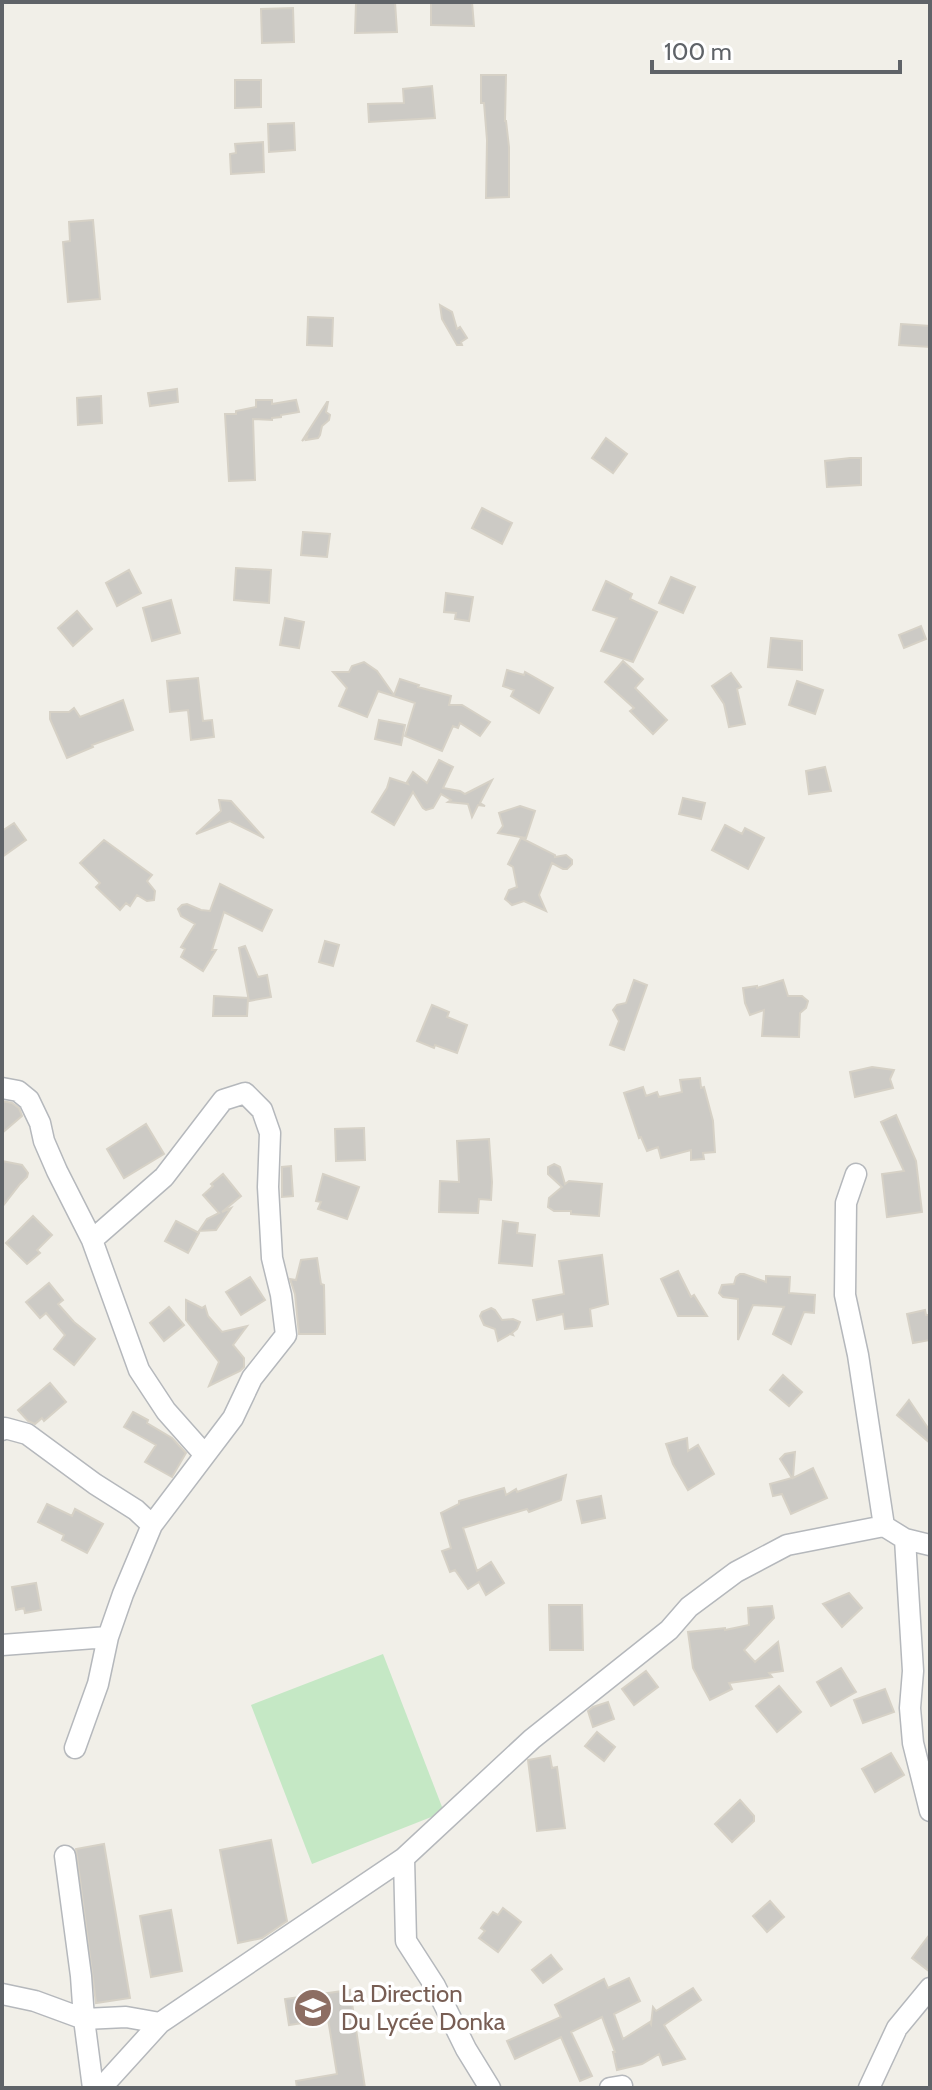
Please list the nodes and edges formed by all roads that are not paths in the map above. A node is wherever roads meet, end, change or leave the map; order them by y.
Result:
1 (2, 1088) edge
2 (856, 1174) dead end
3 (92, 1240) junction
4 (2, 1430) edge
5 (205, 1455) junction
6 (152, 1525) junction
7 (884, 1526) junction
8 (905, 1539) junction
9 (930, 1545) edge
10 (108, 1637) junction
11 (2, 1645) edge
12 (75, 1748) dead end
13 (930, 1811) edge
14 (65, 1856) dead end
15 (404, 1858) junction
16 (930, 1988) edge
17 (2, 1994) edge
18 (84, 2019) junction
19 (160, 2023) junction
20 (93, 2088) edge
21 (101, 2088) edge
22 (490, 2088) edge
23 (869, 2088) edge

1 - 3 street
2 - 7 street
3 - 5 street
3 - 5 street
4 - 6 street
5 - 6 street
6 - 10 street
7 - 8 street
7 - 15 street
8 - 9 street
8 - 13 street
10 - 11 street
10 - 12 street
14 - 18 street
15 - 19 street
15 - 22 street
16 - 23 street
17 - 18 street
18 - 19 street
18 - 20 street
19 - 21 street

